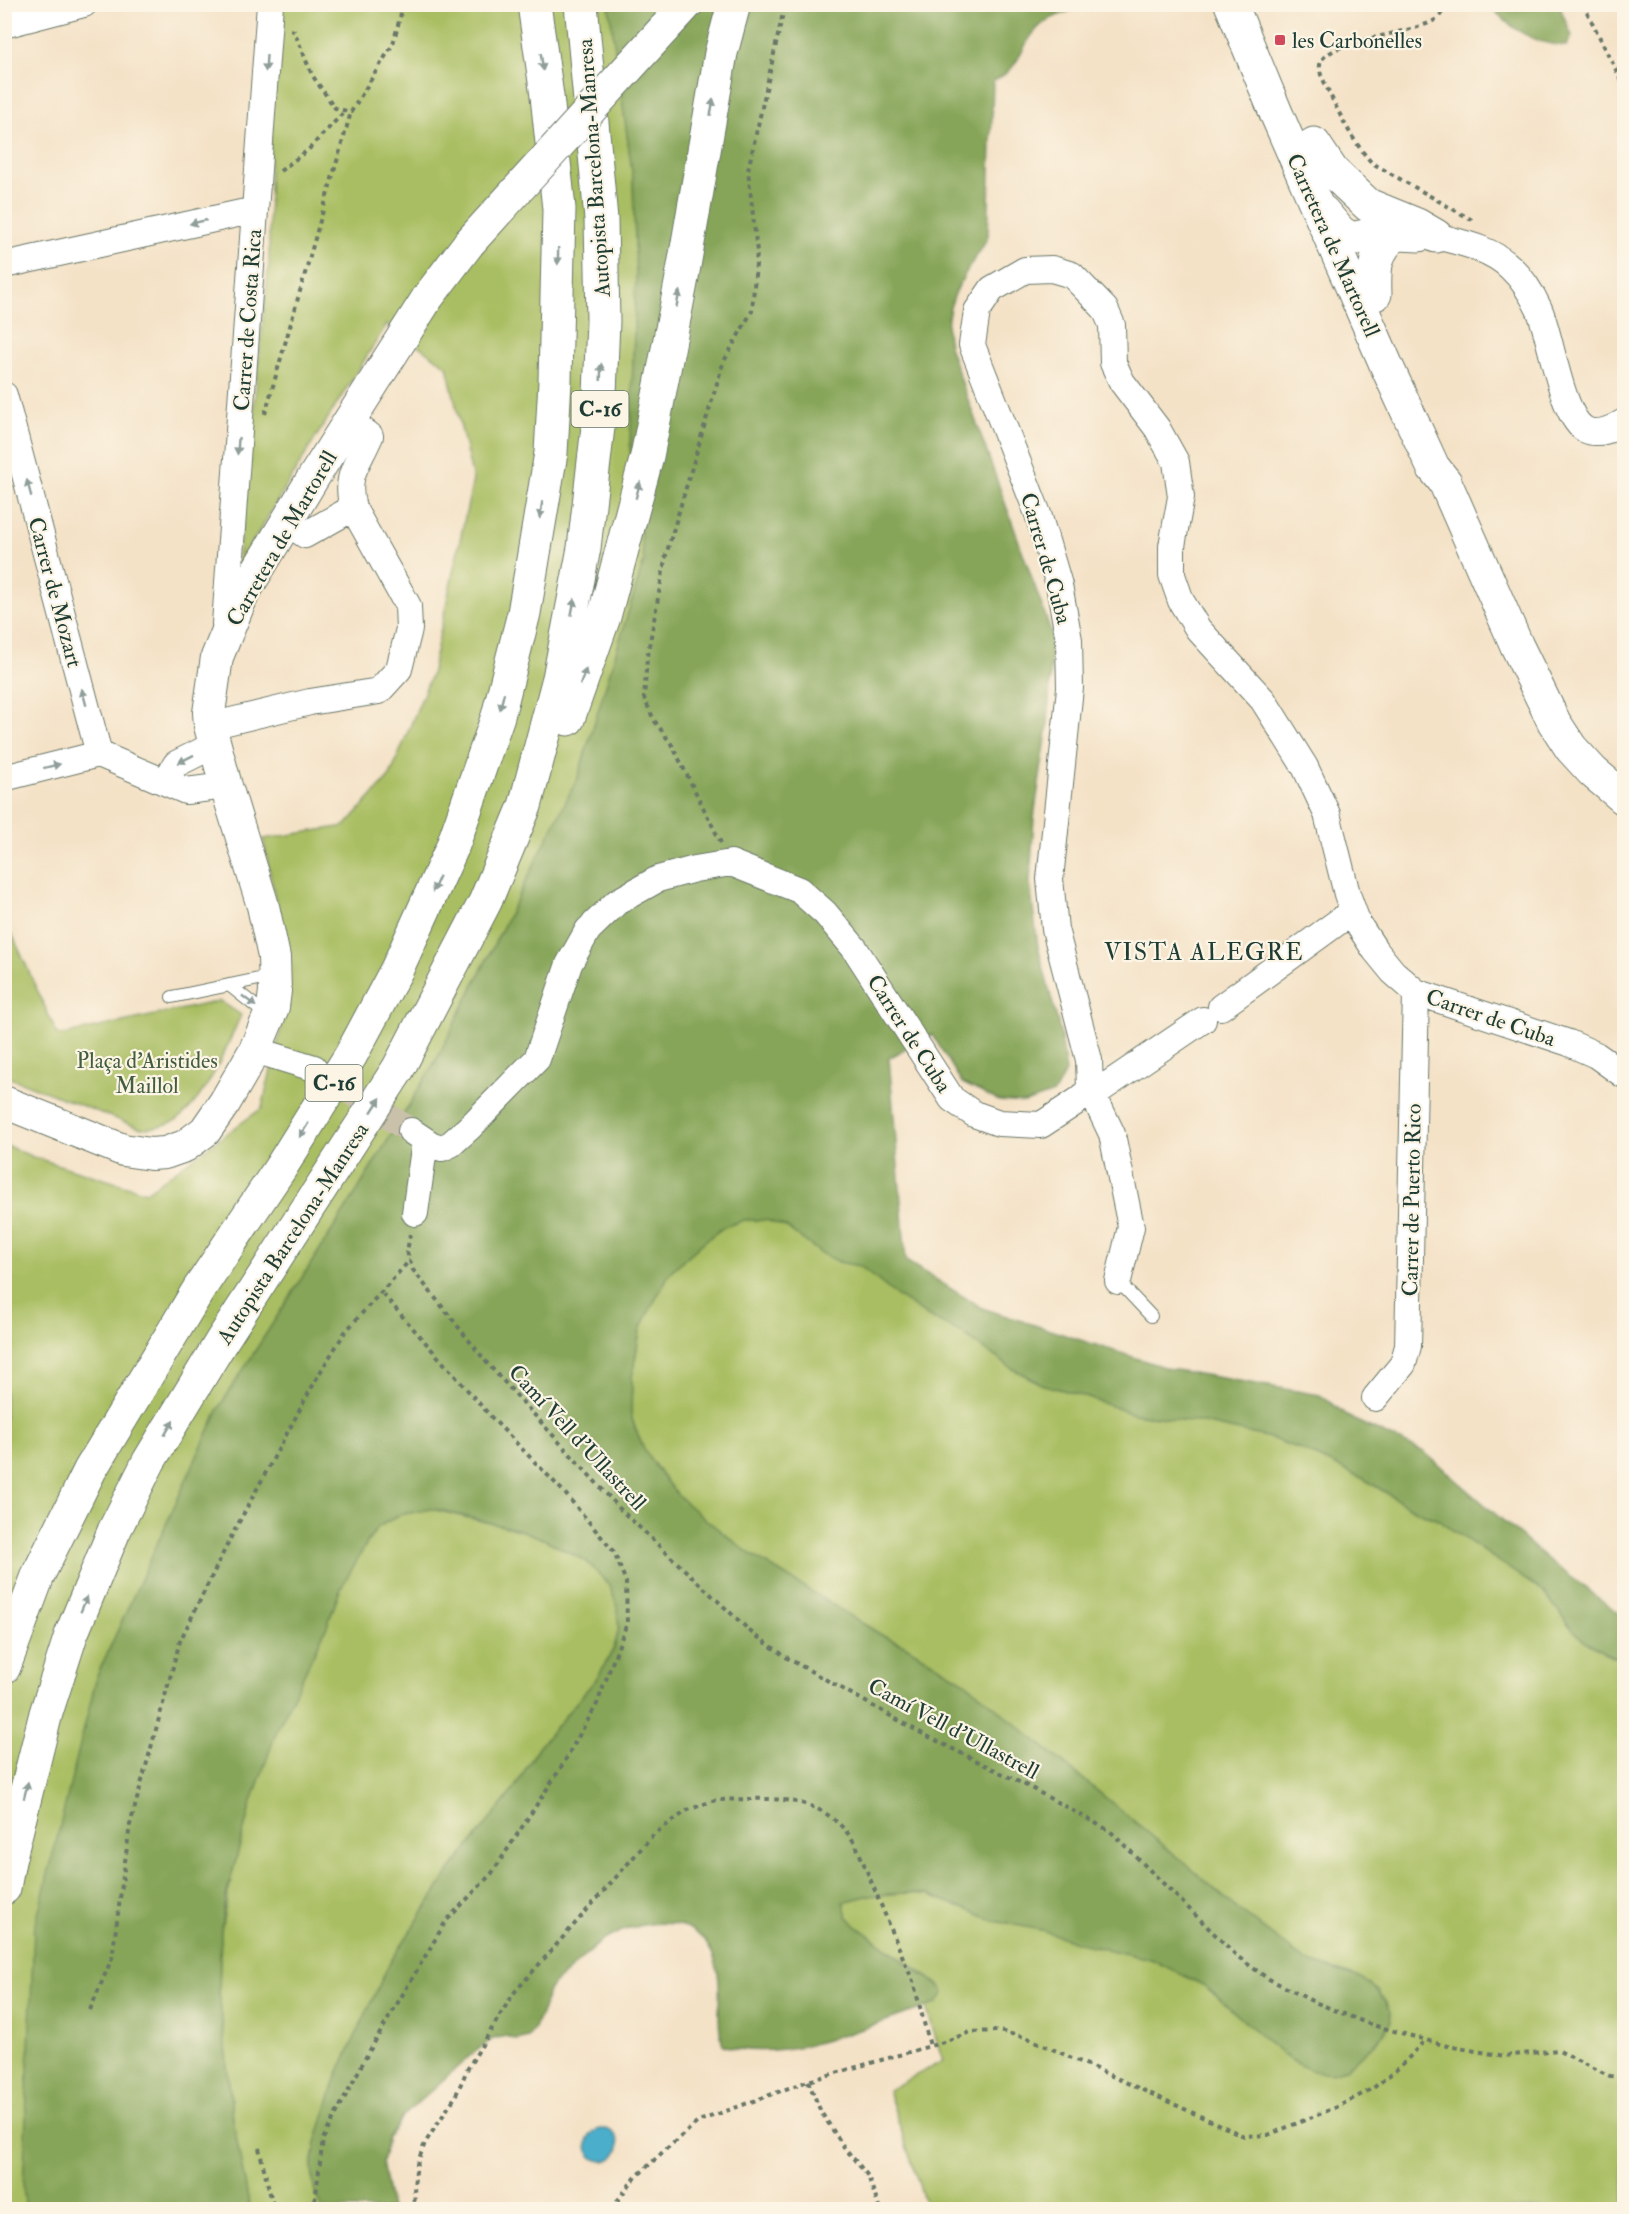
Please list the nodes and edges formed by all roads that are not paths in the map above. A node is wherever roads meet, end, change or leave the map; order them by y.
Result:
1 (84, 4) edge
2 (534, 4) edge
3 (581, 4) edge
4 (687, 4) edge
5 (734, 4) edge
6 (1231, 4) edge
7 (1250, 4) edge
8 (269, 15) edge
9 (4, 25) edge
10 (1314, 144) junction
11 (1313, 198) junction
12 (255, 210) junction
13 (1396, 233) junction
14 (1436, 236) junction
15 (1351, 238) junction
16 (4, 265) edge
17 (1375, 294) junction
18 (4, 395) edge
19 (350, 421) junction
20 (1624, 422) edge
21 (1445, 482) junction
22 (353, 508) junction
23 (287, 522) junction
24 (224, 636) junction
25 (212, 735) junction
26 (99, 754) junction
27 (4, 778) edge
28 (165, 782) junction
29 (226, 786) junction
30 (1624, 798) edge
31 (525, 806) junction
32 (1353, 911) junction
33 (275, 975) junction
34 (229, 985) junction
35 (1416, 992) junction
36 (172, 997) dead end
37 (269, 1017) junction
38 (255, 1050) junction
39 (314, 1068) tunnel mouth
40 (1624, 1075) edge
41 (1092, 1091) junction
42 (4, 1102) edge
43 (415, 1213) road end
44 (1118, 1281) joint
45 (1151, 1316) dead end
46 (1375, 1398) dead end
47 (4, 1667) edge
48 (4, 1888) edge

1 - 9 street
2 -> 47 main road, Autopista Barcelona-Manresa / C-16
31 -> 3 main road, Autopista Barcelona-Manresa / C-16
4 - 19 street, Carretera de Martorell, bridge
31 -> 5 main road
6 - 11 main road, Carretera de Martorell
7 - 10 main road, Carretera de Martorell
8 -> 12 street, Carrer de Costa Rica
10 - 14 main road
10 - 15 main road, Carretera de Martorell
11 - 15 main road
11 - 21 main road, Carretera de Martorell
12 -> 16 street
12 -> 24 street, Carrer de Costa Rica
13 - 14 main road
13 - 15 main road
13 - 17 main road
14 - 20 street
15 - 17 main road, Carretera de Martorell
17 - 21 main road, Carretera de Martorell
26 -> 18 street, Carrer de Mozart
19 - 22 street
19 - 23 street, Carretera de Martorell
21 - 30 main road, Carretera de Martorell
22 - 23 street
22 - 25 street
23 - 24 street, Carretera de Martorell
24 - 25 street, Carretera de Martorell
25 -> 28 street
25 - 29 street, Carretera de Martorell
27 -> 26 street
26 - 28 street
28 - 29 street
29 - 33 street, Carretera de Martorell
48 -> 31 main road, Autopista Barcelona-Manresa / C-16
32 - 35 street, Carrer de Cuba
32 - 41 street
32 - 41 street, Carrer de Cuba
33 - 34 lane
33 - 37 street, Carretera de Martorell
34 - 36 lane
34 -> 37 lane
35 - 40 street, Carrer de Cuba
35 - 46 street, Carrer de Puerto Rico
37 - 38 street, Carretera de Martorell
38 - 39 street
38 - 42 street, Carretera de Martorell
41 - 43 street, Carrer de Cuba
41 - 44 street
44 - 45 lane

